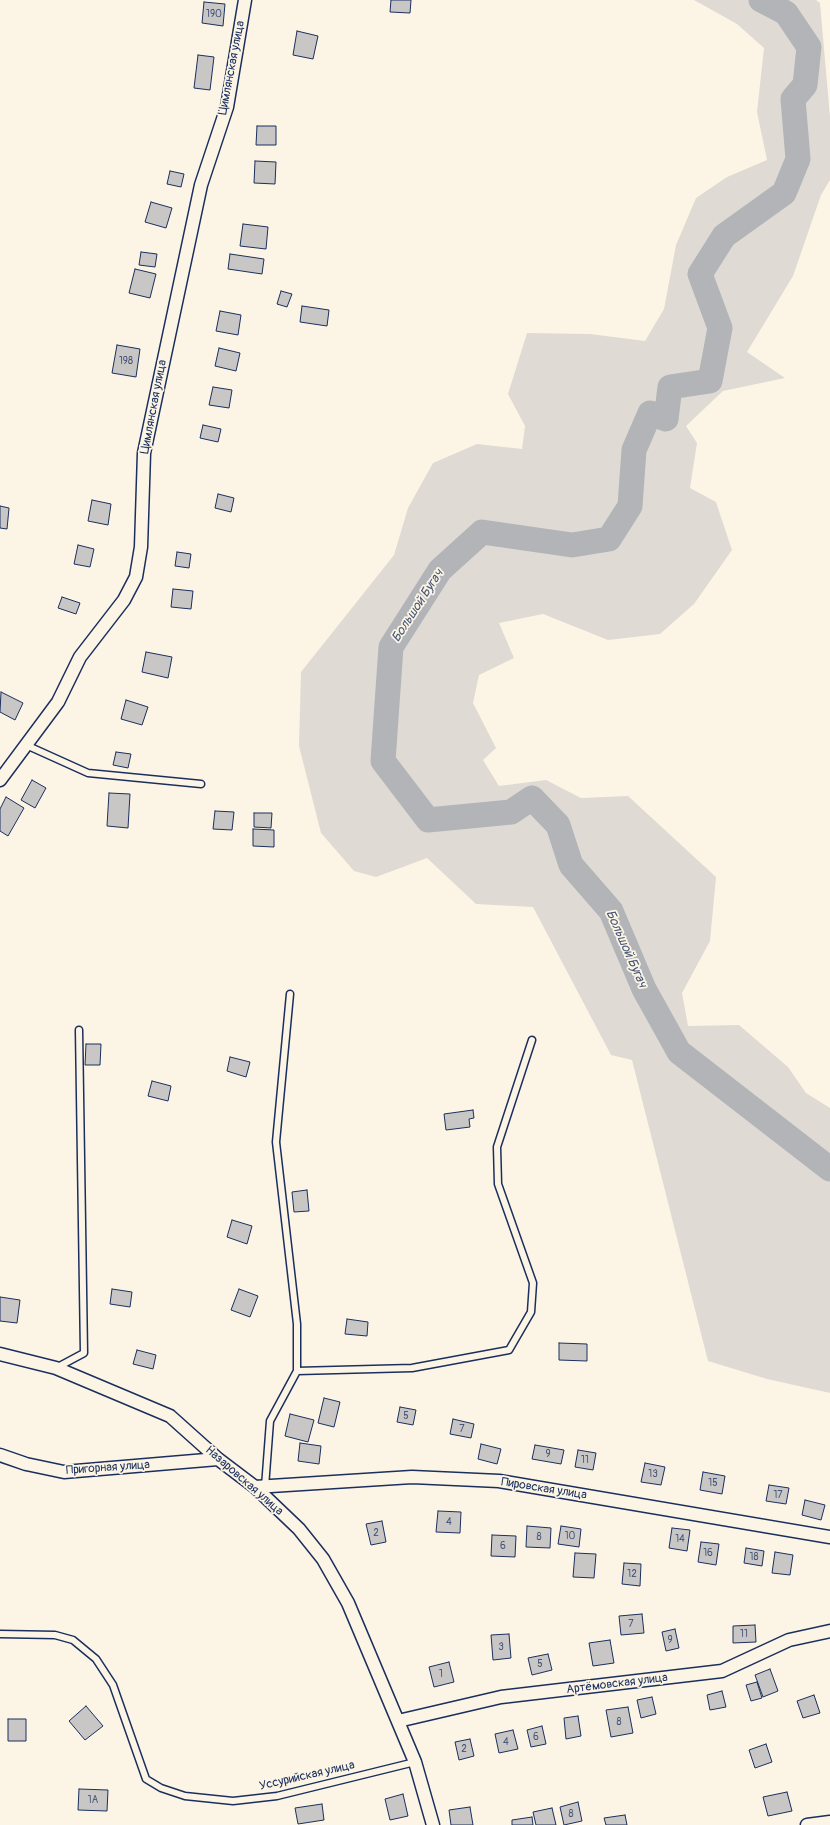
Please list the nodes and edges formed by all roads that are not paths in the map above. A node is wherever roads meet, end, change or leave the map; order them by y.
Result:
1 (244, 0) edge
2 (26, 745) junction
3 (0, 780) edge
4 (201, 784) dead end
5 (290, 994) dead end
6 (79, 1030) dead end
7 (532, 1040) dead end
8 (0, 1354) edge
9 (56, 1368) junction
10 (297, 1371) junction
11 (0, 1455) edge
12 (218, 1459) junction
13 (260, 1487) junction
14 (830, 1537) edge
15 (830, 1631) edge
16 (0, 1634) edge
17 (398, 1720) junction
18 (415, 1762) junction
19 (830, 1822) edge
20 (433, 1825) edge
21 (807, 1825) edge

1 - 2 street, Цимлянская улица
2 - 3 street, Цимлянская улица
2 - 4 lane
5 - 10 lane
6 - 9 lane
7 - 10 lane
8 - 9 street, Назаровская улица
9 - 12 street, Назаровская улица
10 - 13 lane
11 - 12 street, Пригорная улица
12 - 13 street, Назаровская улица
13 - 14 street, Пировская улица
13 - 17 street, Назаровская улица
15 - 17 street, Артёмовская улица
16 - 18 lane, Уссурийская улица
17 - 18 street, Назаровская улица
18 - 20 street, Назаровская улица
19 - 21 street

